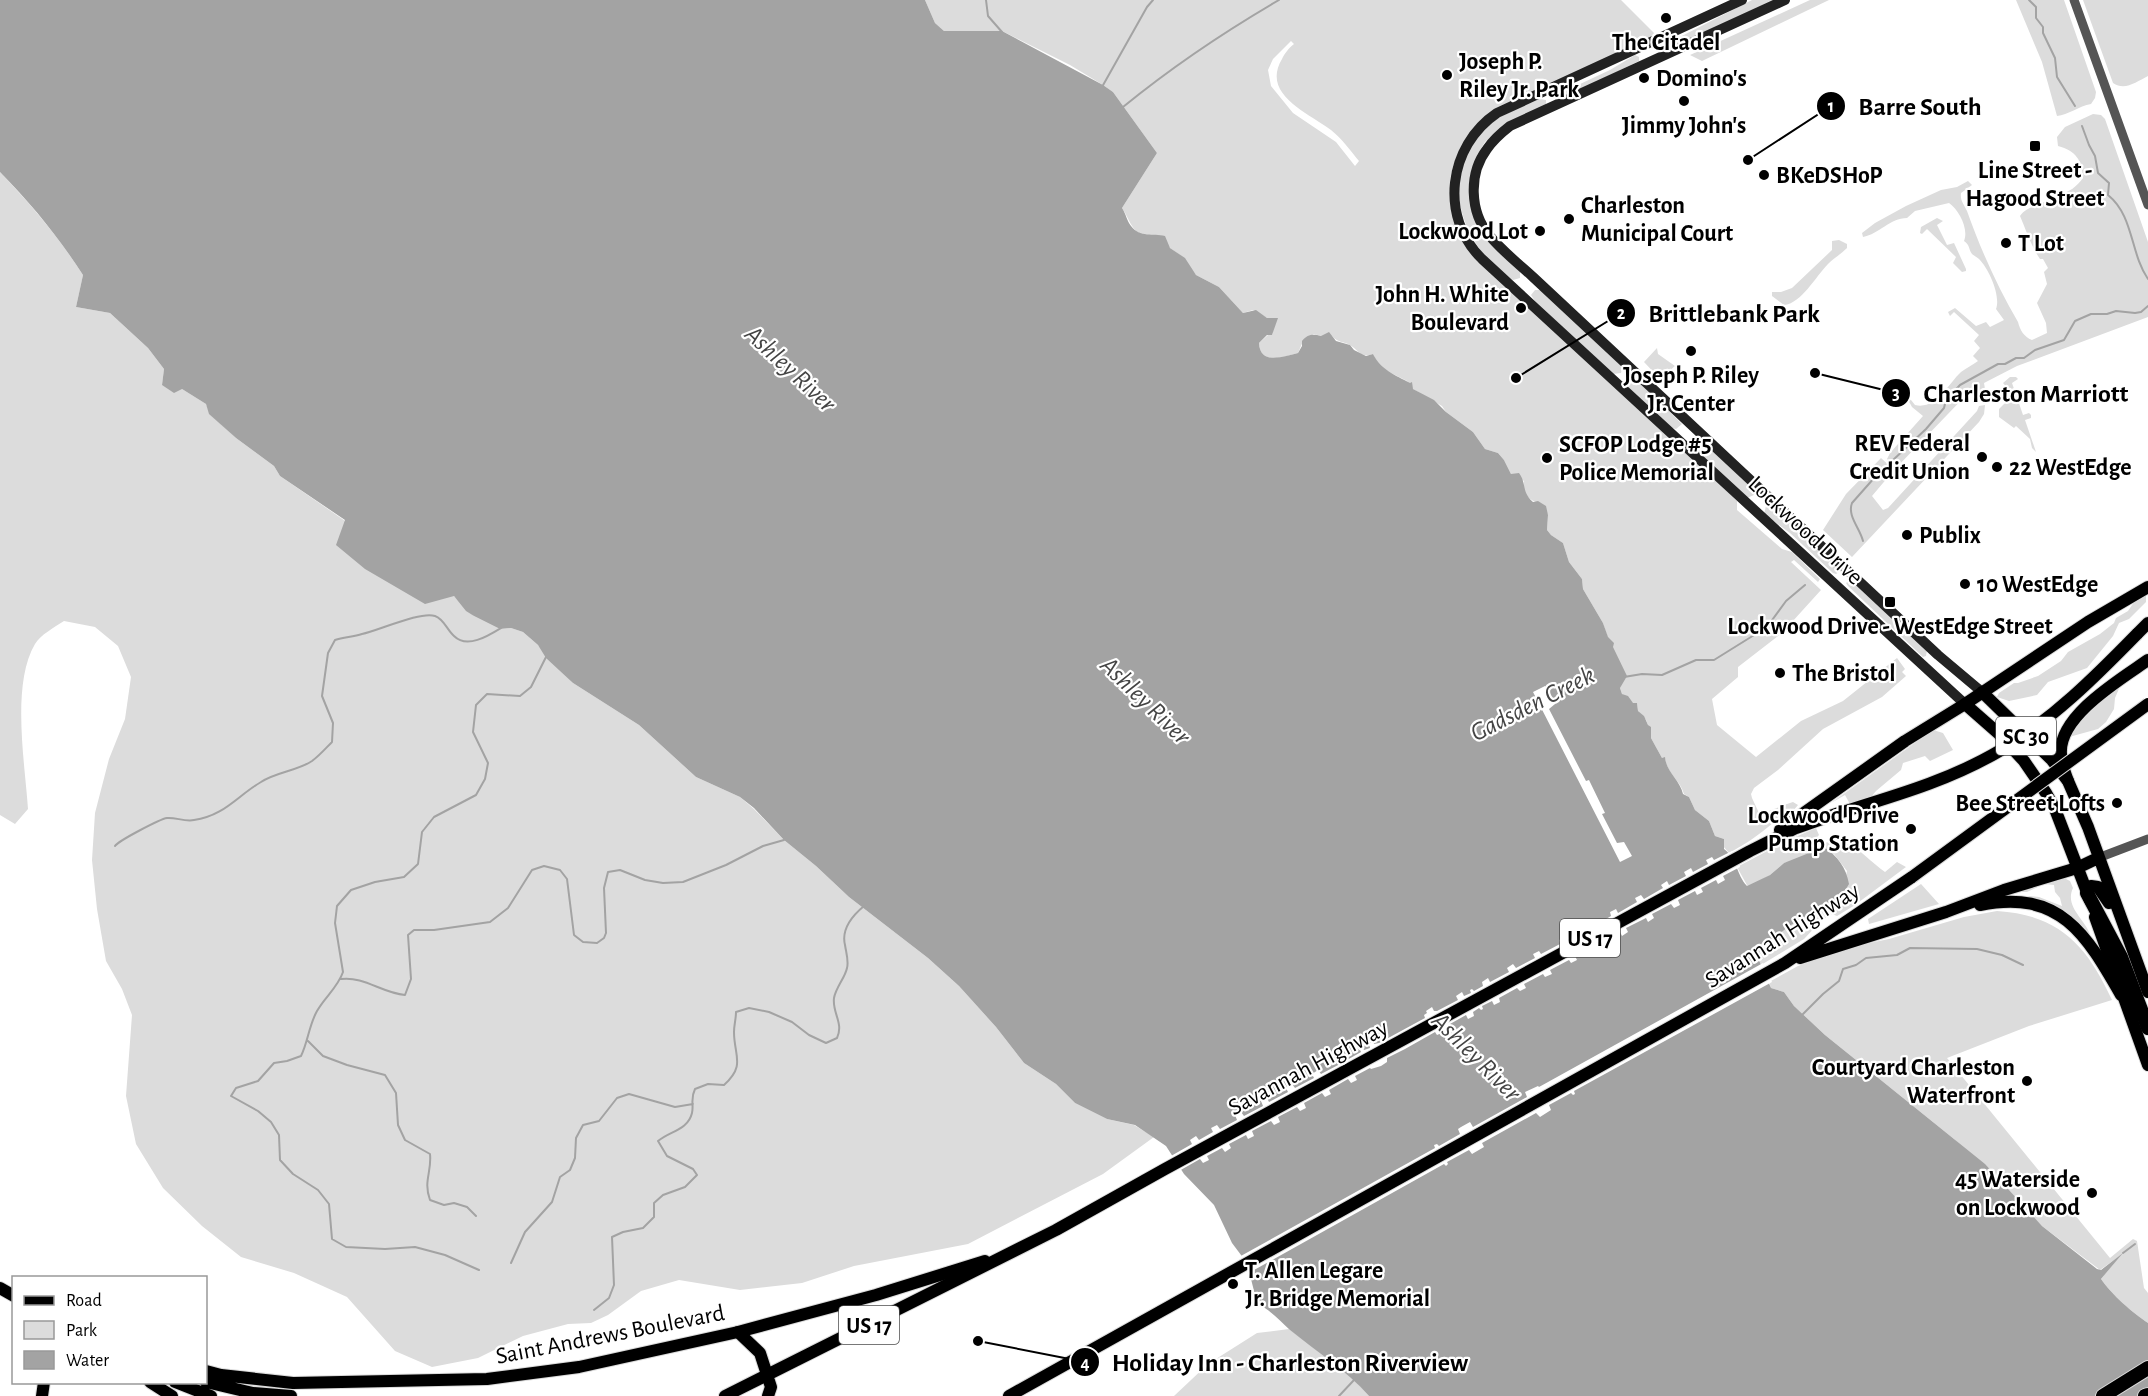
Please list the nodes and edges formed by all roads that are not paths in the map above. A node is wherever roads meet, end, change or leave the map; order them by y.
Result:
1 (1742, 0) edge
2 (1785, 0) edge
3 (2074, 0) edge
4 (1641, 47) junction
5 (1658, 58) junction
6 (1549, 90) junction
7 (1555, 106) junction
8 (2148, 206) edge
9 (1533, 278) junction
10 (1518, 293) junction
11 (1632, 369) junction
12 (1618, 384) junction
13 (1696, 429) junction
14 (1682, 443) junction
15 (1765, 493) junction
16 (1751, 508) junction
17 (1849, 571) junction
18 (1835, 585) junction
19 (2148, 587) edge
20 (2148, 623) edge
21 (1938, 655) junction
22 (2148, 660) edge
23 (1926, 668) junction
24 (1982, 692) junction
25 (1965, 704) junction
26 (2148, 704) edge
27 (2068, 781) junction
28 (2148, 839) edge
29 (1750, 851) junction
30 (2098, 858) junction
31 (2077, 868) junction
32 (2087, 893) junction
33 (1946, 912) junction
34 (2135, 957) junction
35 (1782, 965) junction
36 (2148, 992) edge
37 (2121, 995) junction
38 (2148, 1028) edge
39 (2148, 1065) edge
40 (1012, 1253) junction
41 (738, 1332) junction
42 (2148, 1368) edge
43 (207, 1371) edge
44 (768, 1375) junction
45 (2148, 1378) edge
46 (1034, 1380) junction
47 (207, 1382) edge
48 (152, 1384) edge
49 (178, 1384) edge
50 (172, 1396) edge
51 (211, 1396) edge
52 (291, 1396) edge
53 (725, 1396) edge
54 (768, 1396) edge
55 (1001, 1396) edge
56 (1009, 1396) edge
57 (2103, 1396) edge
58 (2116, 1396) edge

1 - 4 main road, Lockwood Drive
2 - 5 main road, Lockwood Drive
3 - 8 street
4 - 5 main road
4 - 6 main road, Lockwood Drive
5 - 7 main road, Lockwood Drive
6 - 7 main road
6 - 10 main road, Lockwood Drive
7 - 9 main road, Lockwood Drive
9 - 10 main road
9 - 11 main road, Lockwood Drive
10 - 12 main road, Lockwood Drive
11 - 12 main road
11 - 13 main road, Lockwood Drive
12 - 14 main road, Lockwood Drive
13 - 14 main road
13 - 15 main road, Lockwood Drive
14 - 16 main road, Lockwood Drive
15 - 16 main road
15 - 17 main road, Lockwood Drive
16 - 18 main road, Lockwood Drive
17 - 18 main road
17 - 21 main road, Lockwood Drive
18 - 23 main road, Lockwood Drive
19 - 24 main road
20 - 29 main road, Savannah Highway / US 17, bridge
21 - 23 main road
21 - 24 main road, Lockwood Drive
22 - 27 main road
23 - 25 main road, Lockwood Drive
24 - 25 main road
24 - 27 main road, Lockwood Drive / SC 30
25 - 29 main road
25 - 31 main road, Lockwood Drive / SC 30
26 - 35 main road, Savannah Highway, bridge
27 - 30 main road, Lockwood Drive / SC 30
28 - 30 street
29 - 40 main road, Savannah Highway / US 17
30 - 31 main road
30 - 34 main road, Lockwood Drive / SC 30
31 - 32 main road, Lockwood Drive / SC 30
31 - 33 main road
32 - 34 main road
32 - 37 main road, Lockwood Drive / SC 30
32 - 38 highway, SC 30
33 - 35 main road
33 - 37 main road
34 - 36 main road, Lockwood Drive / SC 30
35 - 46 main road, Savannah Highway
37 - 39 main road, Lockwood Drive / SC 30
40 - 41 main road, Saint Andrews Boulevard
40 - 44 main road, Savannah Highway / US 17
41 - 43 main road, Saint Andrews Boulevard
41 - 44 main road
42 - 57 highway
44 - 53 main road, Savannah Highway / US 17
44 - 54 main road
45 - 58 highway
46 - 55 main road
46 - 56 main road, Savannah Highway
47 - 52 main road
48 - 50 main road
49 - 51 main road

